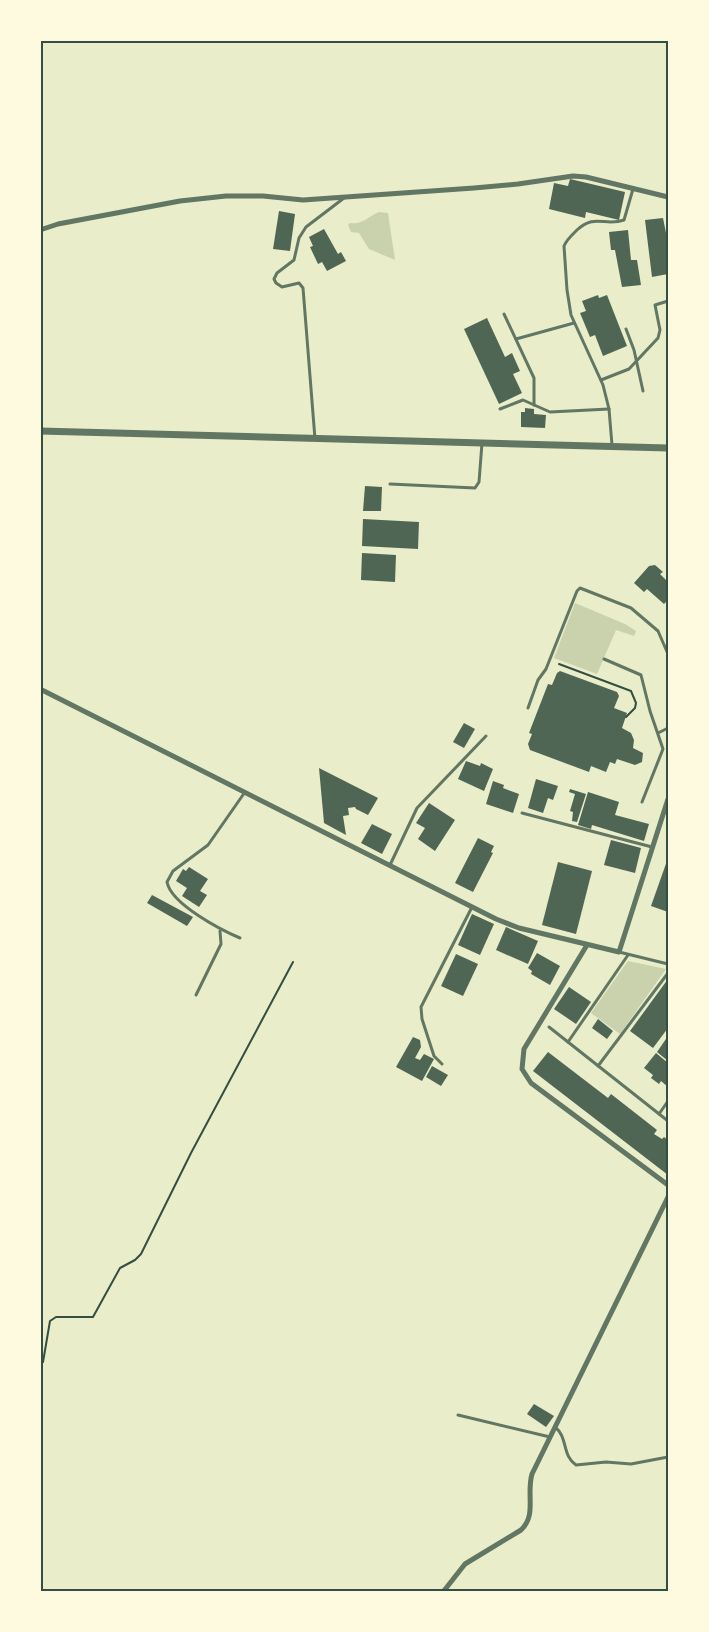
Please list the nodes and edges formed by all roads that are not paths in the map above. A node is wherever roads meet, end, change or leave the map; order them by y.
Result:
1 (633, 188) junction
2 (669, 196) edge
3 (346, 197) junction
4 (40, 230) edge
5 (669, 301) edge
6 (504, 314) dead end
7 (574, 323) junction
8 (626, 329) dead end
9 (516, 339) junction
10 (636, 361) junction
11 (601, 380) junction
12 (643, 392) dead end
13 (534, 405) junction
14 (500, 409) dead end
15 (609, 409) junction
16 (40, 431) edge
17 (315, 439) junction
18 (482, 443) junction
19 (613, 447) junction
20 (669, 448) edge
21 (390, 484) dead end
22 (669, 654) edge
23 (604, 659) dead end
24 (40, 689) edge
25 (528, 708) dead end
26 (669, 728) edge
27 (658, 733) junction
28 (486, 736) dead end
29 (245, 792) junction
30 (669, 799) edge
31 (642, 802) dead end
32 (522, 813) dead end
33 (652, 847) junction
34 (390, 866) junction
35 (472, 907) junction
36 (220, 930) junction
37 (240, 938) dead end
38 (587, 945) junction
39 (619, 952) junction
40 (628, 955) junction
41 (669, 964) edge
42 (669, 973) edge
43 (196, 995) dead end
44 (549, 1027) dead end
45 (568, 1042) junction
46 (442, 1064) dead end
47 (598, 1066) junction
48 (669, 1101) edge
49 (659, 1114) junction
50 (669, 1121) edge
51 (669, 1185) edge
52 (669, 1197) edge
53 (458, 1415) dead end
54 (555, 1427) junction
55 (550, 1437) junction
56 (669, 1457) edge
57 (443, 1592) edge

1 - 2 street
1 - 3 street
1 - 7 lane
3 - 4 street
3 - 17 lane
5 - 10 lane
6 - 9 lane
7 - 9 lane
7 - 11 lane
8 - 10 lane
9 - 13 lane
10 - 11 lane
10 - 12 lane
11 - 15 lane
13 - 14 lane
13 - 15 lane
15 - 19 lane
16 - 17 street
17 - 18 street
18 - 19 street
18 - 21 lane
19 - 20 street
22 - 25 lane
23 - 27 lane
24 - 29 street
26 - 27 lane
27 - 31 lane
28 - 34 lane
29 - 34 street
29 - 36 lane
30 - 33 street
32 - 33 lane
33 - 39 street
34 - 35 street
35 - 38 street
35 - 46 lane
36 - 37 lane
36 - 43 lane
38 - 39 street
38 - 51 street
39 - 40 lane
40 - 41 lane
40 - 45 lane
42 - 47 lane
44 - 45 lane
45 - 47 lane
47 - 49 lane
48 - 49 lane
49 - 50 lane
52 - 54 street
53 - 55 lane
54 - 55 street
54 - 56 lane
55 - 57 street

